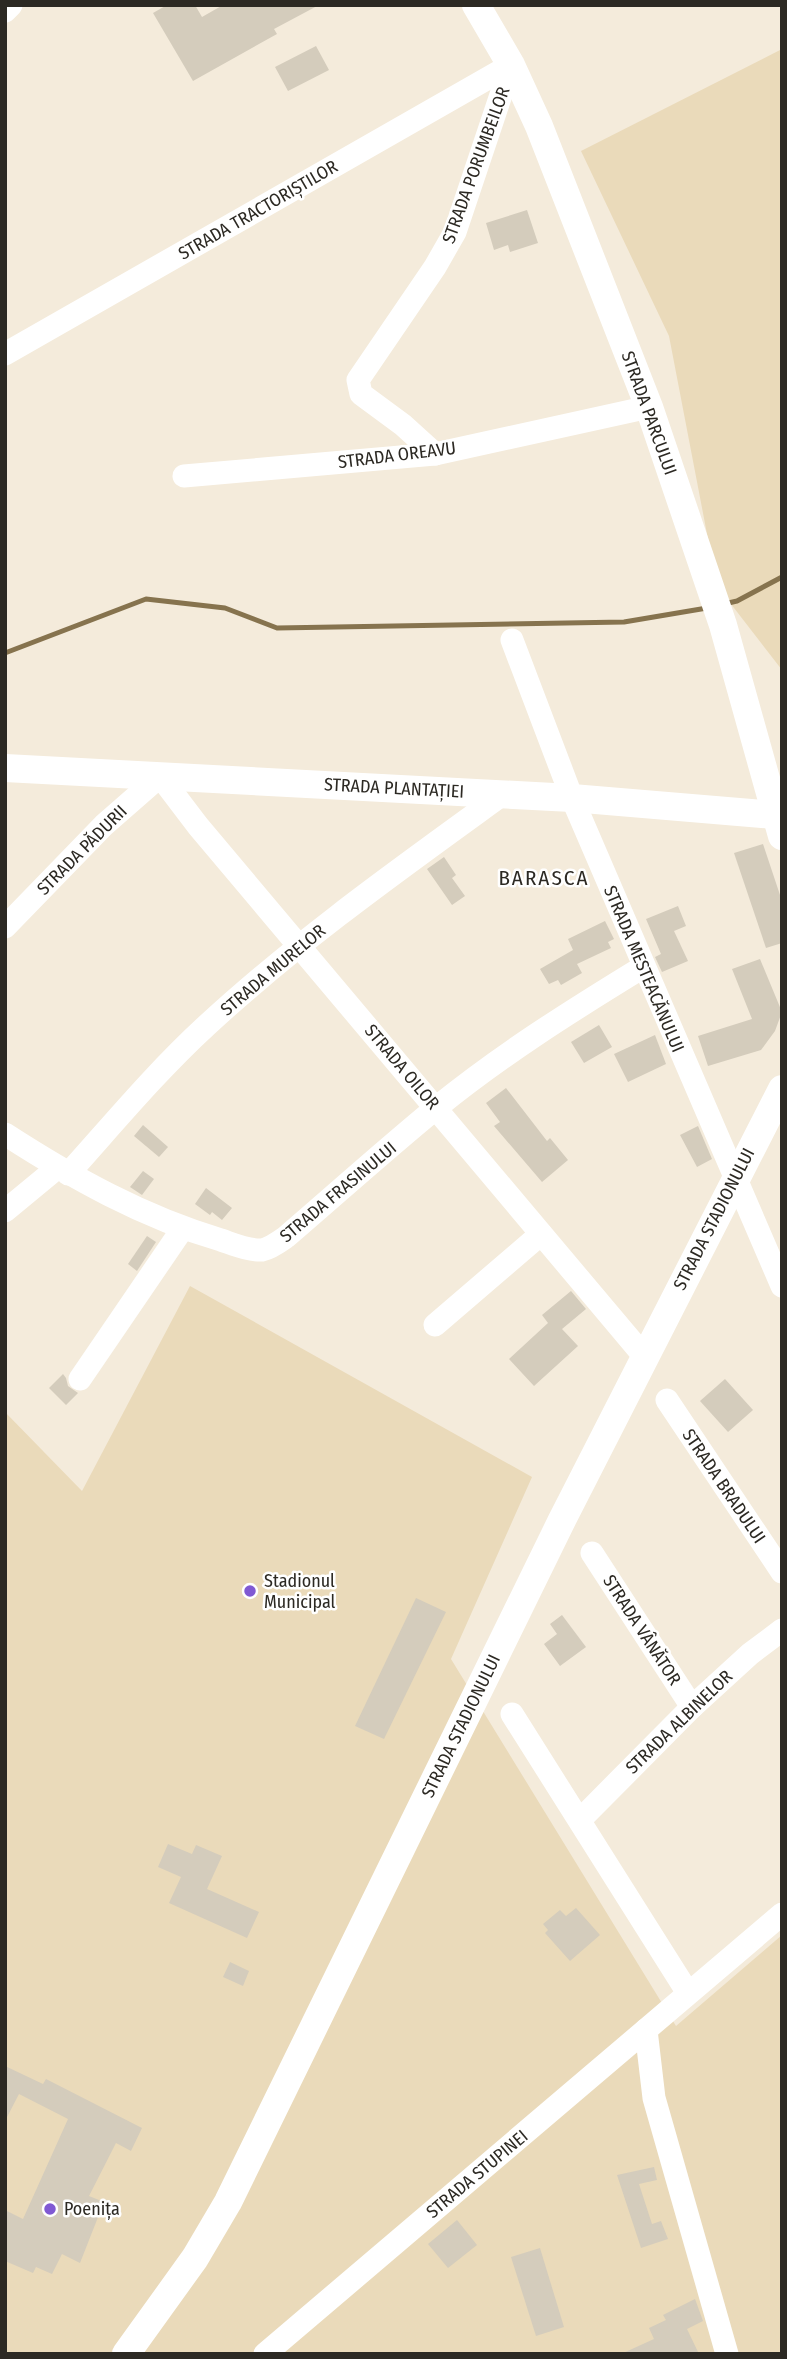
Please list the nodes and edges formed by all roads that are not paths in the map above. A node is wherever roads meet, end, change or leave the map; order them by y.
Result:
1 (11, 5) edge
2 (476, 5) edge
3 (5, 11) edge
4 (511, 65) junction
5 (5, 354) edge
6 (649, 407) junction
7 (435, 454) junction
8 (184, 476) dead end
9 (512, 640) dead end
10 (5, 768) edge
11 (160, 776) junction
12 (503, 794) junction
13 (572, 798) junction
14 (779, 823) edge
15 (5, 927) edge
16 (300, 944) junction
17 (643, 967) junction
18 (782, 1089) edge
19 (436, 1108) junction
20 (5, 1134) edge
21 (62, 1171) junction
22 (734, 1179) junction
23 (5, 1211) edge
24 (183, 1228) junction
25 (541, 1234) junction
26 (782, 1286) edge
27 (435, 1325) dead end
28 (644, 1356) junction
29 (80, 1378) dead end
30 (667, 1400) dead end
31 (592, 1553) dead end
32 (782, 1572) edge
33 (782, 1630) edge
34 (692, 1707) junction
35 (512, 1714) dead end
36 (580, 1820) junction
37 (782, 1914) edge
38 (688, 1993) junction
39 (646, 2030) junction
40 (126, 2354) edge
41 (265, 2354) edge
42 (727, 2354) edge

1 - 3 street
2 - 4 main road, STRADA PARCULUI
4 - 5 street, STRADA TRACTORIȘTILOR
4 - 6 main road, STRADA PARCULUI
4 - 7 street, STRADA PORUMBEILOR
6 - 7 street, STRADA OREAVU
6 - 14 main road, STRADA PARCULUI
7 - 8 street, STRADA OREAVU
9 - 13 street, STRADA MESTEACĂNULUI
10 - 11 main road, STRADA PLANTAȚIEI
11 - 12 main road, STRADA PLANTAȚIEI
11 - 15 street, STRADA PĂDURII
11 - 16 street, STRADA OILOR
12 - 13 main road, STRADA PLANTAȚIEI
12 - 16 street, STRADA MURELOR
13 - 14 main road, STRADA PLANTAȚIEI
13 - 17 street, STRADA MESTEACĂNULUI
16 - 19 street, STRADA OILOR
16 - 21 street, STRADA MURELOR
17 - 19 street, STRADA FRASINULUI
17 - 22 street, STRADA MESTEACĂNULUI
18 - 22 main road, STRADA STADIONULUI
19 - 24 street, STRADA FRASINULUI
19 - 25 street, STRADA OILOR
20 - 21 street, STRADA FRASINULUI
21 - 23 street, STRADA MURELOR
21 - 24 street, STRADA FRASINULUI
22 - 26 street, STRADA MESTEACĂNULUI
22 - 28 main road, STRADA STADIONULUI
24 - 29 street
25 - 27 street
25 - 28 street, STRADA OILOR
28 - 40 main road, STRADA STADIONULUI
30 - 32 street, STRADA BRADULUI
31 - 34 street, STRADA VÂNĂTOR
33 - 34 street, STRADA ALBINELOR
34 - 36 street, STRADA ALBINELOR
35 - 36 street
36 - 38 street
37 - 38 street, STRADA STUPINEI
38 - 39 street, STRADA STUPINEI
39 - 41 street, STRADA STUPINEI
39 - 42 street

